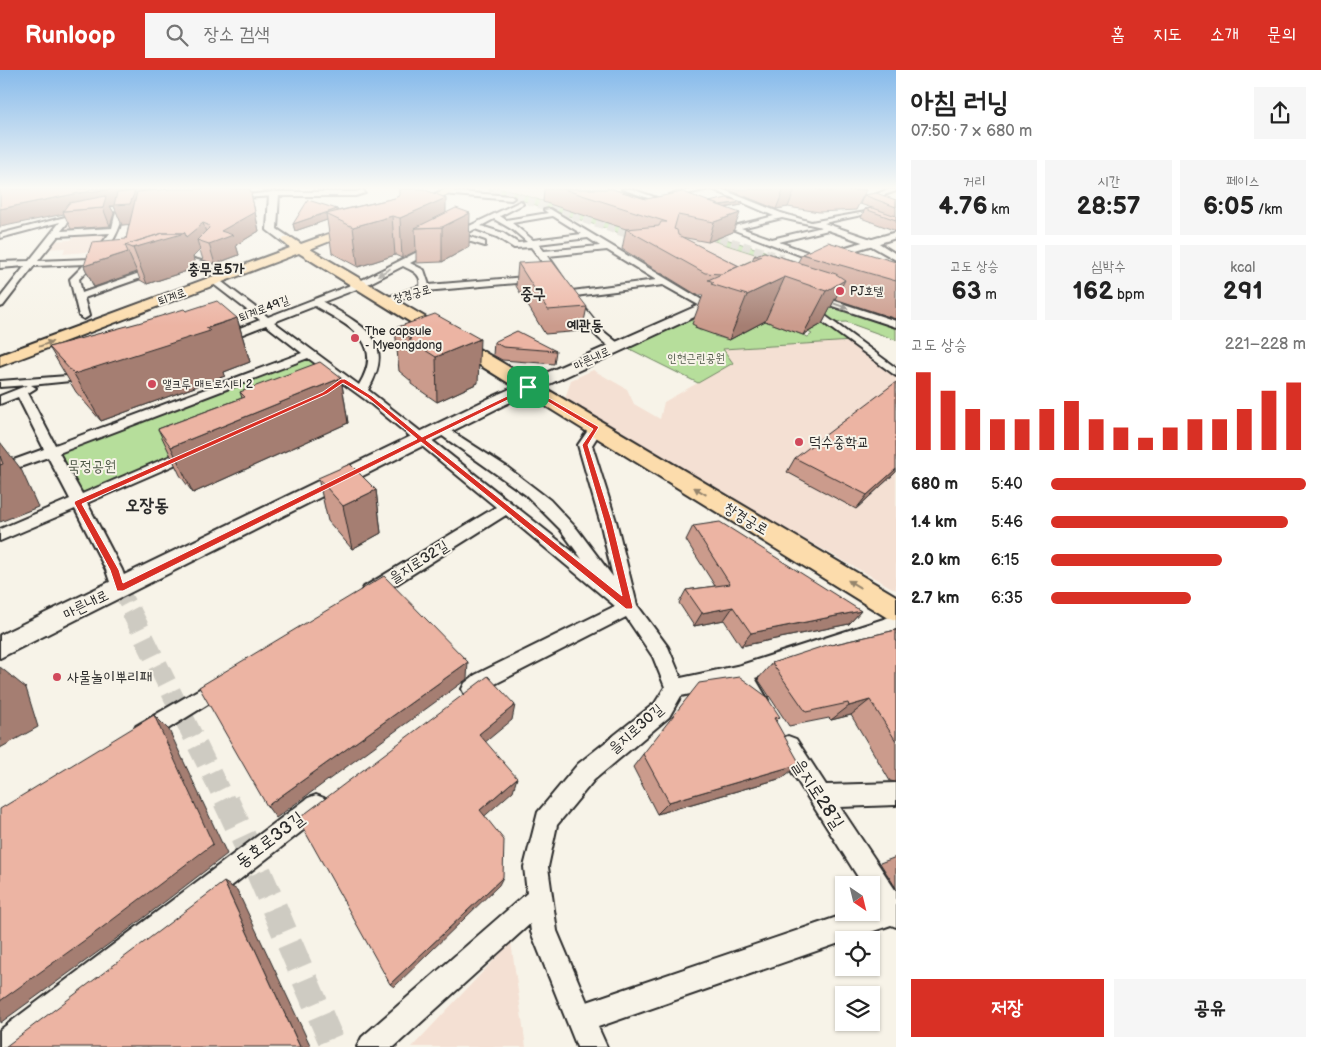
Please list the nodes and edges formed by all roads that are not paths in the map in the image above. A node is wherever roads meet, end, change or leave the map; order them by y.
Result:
1 (54, 234) edge
2 (114, 235) edge
3 (278, 235) edge
4 (316, 235) edge
5 (327, 235) edge
6 (456, 235) edge
7 (458, 235) edge
8 (496, 235) edge
9 (523, 235) edge
10 (750, 235) edge
11 (802, 235) edge
12 (866, 235) edge
13 (588, 236) joint
14 (885, 238) edge
15 (770, 242) junction
16 (533, 243) junction
17 (482, 244) dead end
18 (293, 245) junction
19 (626, 245) dead end
20 (606, 247) junction
21 (204, 252) edge
22 (543, 254) junction
23 (896, 258) edge
24 (94, 261) junction
25 (194, 262) junction
26 (402, 262) junction
27 (30, 263) junction
28 (0, 265) edge
29 (808, 265) junction
30 (837, 266) edge
31 (216, 274) junction
32 (559, 278) junction
33 (664, 282) junction
34 (359, 285) junction
35 (424, 288) junction
36 (797, 291) edge
37 (737, 292) edge
38 (569, 294) junction
39 (79, 297) junction
40 (386, 301) junction
41 (316, 302) junction
42 (0, 304) edge
43 (707, 306) junction
44 (794, 306) edge
45 (84, 316) junction
46 (269, 321) junction
47 (896, 324) edge
48 (207, 344) edge
49 (0, 346) edge
50 (618, 347) junction
51 (310, 354) junction
52 (0, 361) edge
53 (896, 373) edge
54 (101, 375) edge
55 (54, 379) junction
56 (343, 380) junction
57 (0, 384) edge
58 (528, 387) junction
59 (331, 389) edge
60 (21, 392) junction
61 (361, 392) junction
62 (0, 400) edge
63 (596, 428) junction
64 (440, 430) junction
65 (422, 440) junction
66 (202, 448) edge
67 (51, 452) junction
68 (0, 470) edge
69 (78, 503) junction
70 (505, 509) junction
71 (0, 535) edge
72 (120, 589) junction
73 (356, 601) edge
74 (629, 607) junction
75 (896, 609) edge
76 (896, 622) edge
77 (0, 647) edge
78 (240, 674) edge
79 (741, 674) junction
80 (675, 688) junction
81 (458, 699) edge
82 (124, 745) edge
83 (896, 794) edge
84 (331, 795) edge
85 (820, 796) junction
86 (540, 898) junction
87 (895, 913) edge
88 (580, 1019) junction
89 (1, 1047) edge
90 (372, 1047) edge
91 (592, 1047) edge

1 - 27 street
2 - 24 street
3 - 18 main road
4 - 18 main road, 퇴계로
5 - 18 main road, 퇴계로
6 - 26 street
7 - 17 street
8 - 16 street
9 - 16 street
10 - 15 street
11 - 15 street
12 - 14 street
13 - 16 street
13 - 20 street
14 - 23 street
14 - 29 main road
15 - 29 street
16 - 22 street
18 - 31 main road, 퇴계로
18 - 34 main road, 창경궁로
19 - 20 street
20 - 22 street
20 - 33 street
21 - 25 street
22 - 32 street
24 - 27 street
24 - 39 street
25 - 31 street, 퇴계로
25 - 39 street, 퇴계로
26 -> 34 street
26 - 35 street
27 - 28 street
27 - 42 street
29 - 30 street
31 - 45 main road, 퇴계로
31 - 46 street
52 -> 31 main road, 퇴계로
32 - 35 street, 창경궁로
32 - 38 street
33 - 38 street
33 - 43 street
34 - 40 main road, 창경궁로
34 - 41 street, 퇴계로49길
35 - 40 street, 창경궁로
36 -> 47 street
37 - 43 main road, 마른내로
38 - 50 street
39 - 45 street
40 - 58 main road, 창경궁로
41 - 46 street, 퇴계로49길
41 - 61 street
43 - 50 main road, 마른내로
44 - 53 street
45 - 49 main road, 퇴계로
46 - 48 street, 퇴계로49길
46 - 51 street
50 - 58 main road, 마른내로
51 - 56 street
51 - 67 street
54 - 55 street
55 - 57 street
55 - 60 street
56 - 59 street
56 - 61 street
58 - 63 main road, 창경궁로
58 - 64 main road, 마른내로
60 - 62 street
60 - 67 street
61 - 65 street
63 - 74 street
75 -> 63 main road, 창경궁로
64 - 65 main road, 마른내로
64 - 74 street
65 - 70 street
65 - 72 main road, 마른내로
66 - 69 street
67 - 68 street
67 - 69 street
69 - 71 street
69 - 72 street
70 - 73 street, 을지로32길
70 - 74 street
72 - 77 main road, 마른내로
74 - 80 street
74 - 81 street
76 - 79 street
78 - 82 street
79 - 80 street
79 - 85 street, 을지로28길
80 - 86 street, 을지로30길
83 - 85 street
84 - 89 street, 동호로33길
85 - 87 street, 을지로28길
86 - 88 street, 을지로30길
86 - 90 street
87 - 88 street
88 - 91 street, 을지로30길

